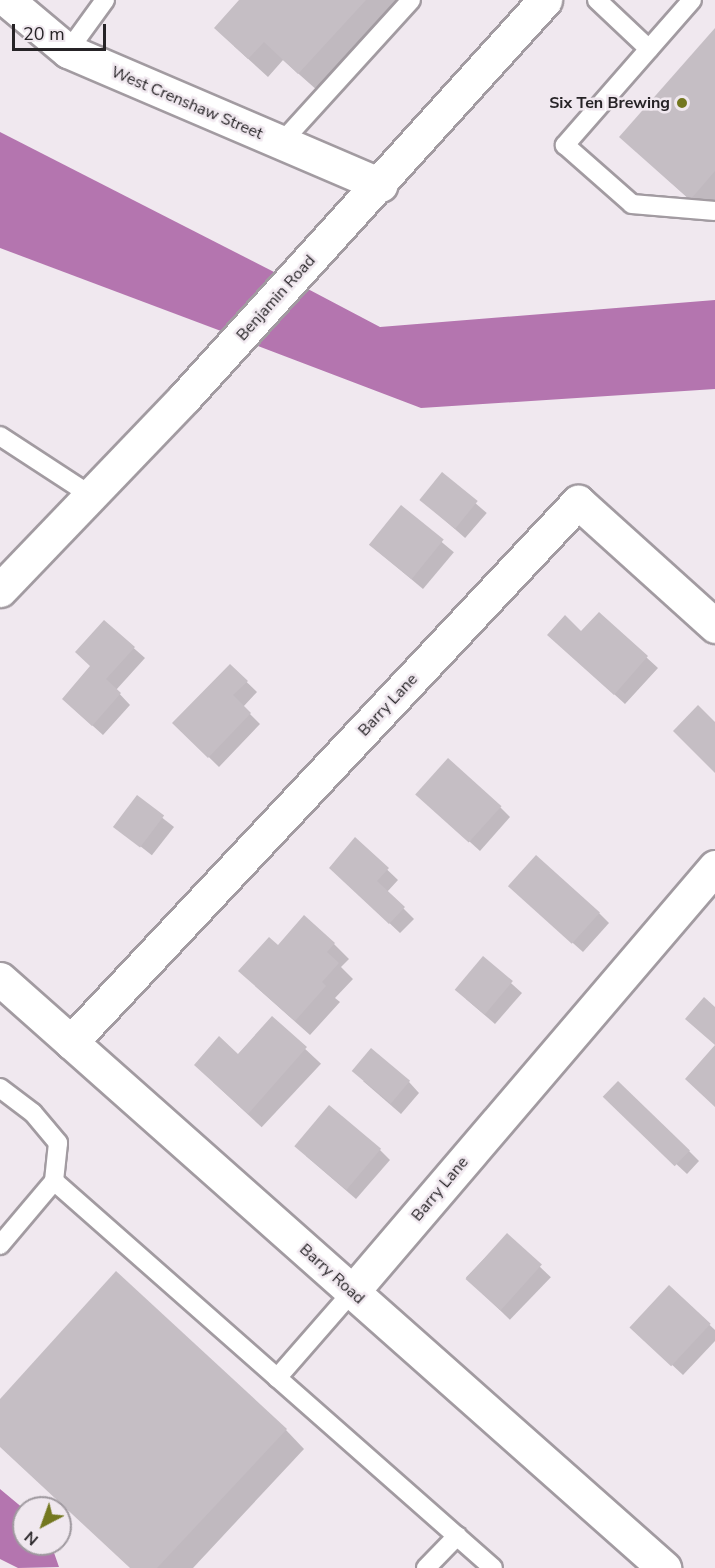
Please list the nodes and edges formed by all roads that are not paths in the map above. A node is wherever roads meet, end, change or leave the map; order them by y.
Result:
1 (7, 0) edge
2 (105, 0) edge
3 (411, 0) edge
4 (545, 0) edge
5 (597, 0) edge
6 (692, 0) edge
7 (649, 49) junction
8 (68, 51) junction
9 (281, 143) junction
10 (380, 185) junction
11 (715, 211) edge
12 (0, 436) edge
13 (90, 495) junction
14 (0, 590) edge
15 (715, 626) edge
16 (715, 867) edge
17 (0, 979) edge
18 (71, 1042) junction
19 (0, 1088) edge
20 (54, 1181) junction
21 (0, 1245) edge
22 (352, 1292) junction
23 (277, 1378) junction
24 (457, 1536) junction
25 (426, 1568) edge
26 (493, 1568) edge
27 (664, 1568) edge

1 - 8 street, West Crenshaw Street
2 - 8 lane
3 - 9 lane
4 - 10 street, Benjamin Road
5 - 7 lane
6 - 7 lane
7 - 11 lane
8 - 9 street, West Crenshaw Street
9 - 10 street, West Crenshaw Street
10 - 13 street, Benjamin Road
12 - 13 lane
13 - 14 street, Benjamin Road
15 - 18 street, Barry Lane
16 - 22 street, Barry Lane
17 - 18 street, Barry Road
18 - 22 street, Barry Road
19 - 20 lane
20 - 21 lane
20 - 23 lane
22 - 23 lane
22 - 27 street, Barry Road
23 - 24 lane
24 - 25 lane
24 - 26 lane

